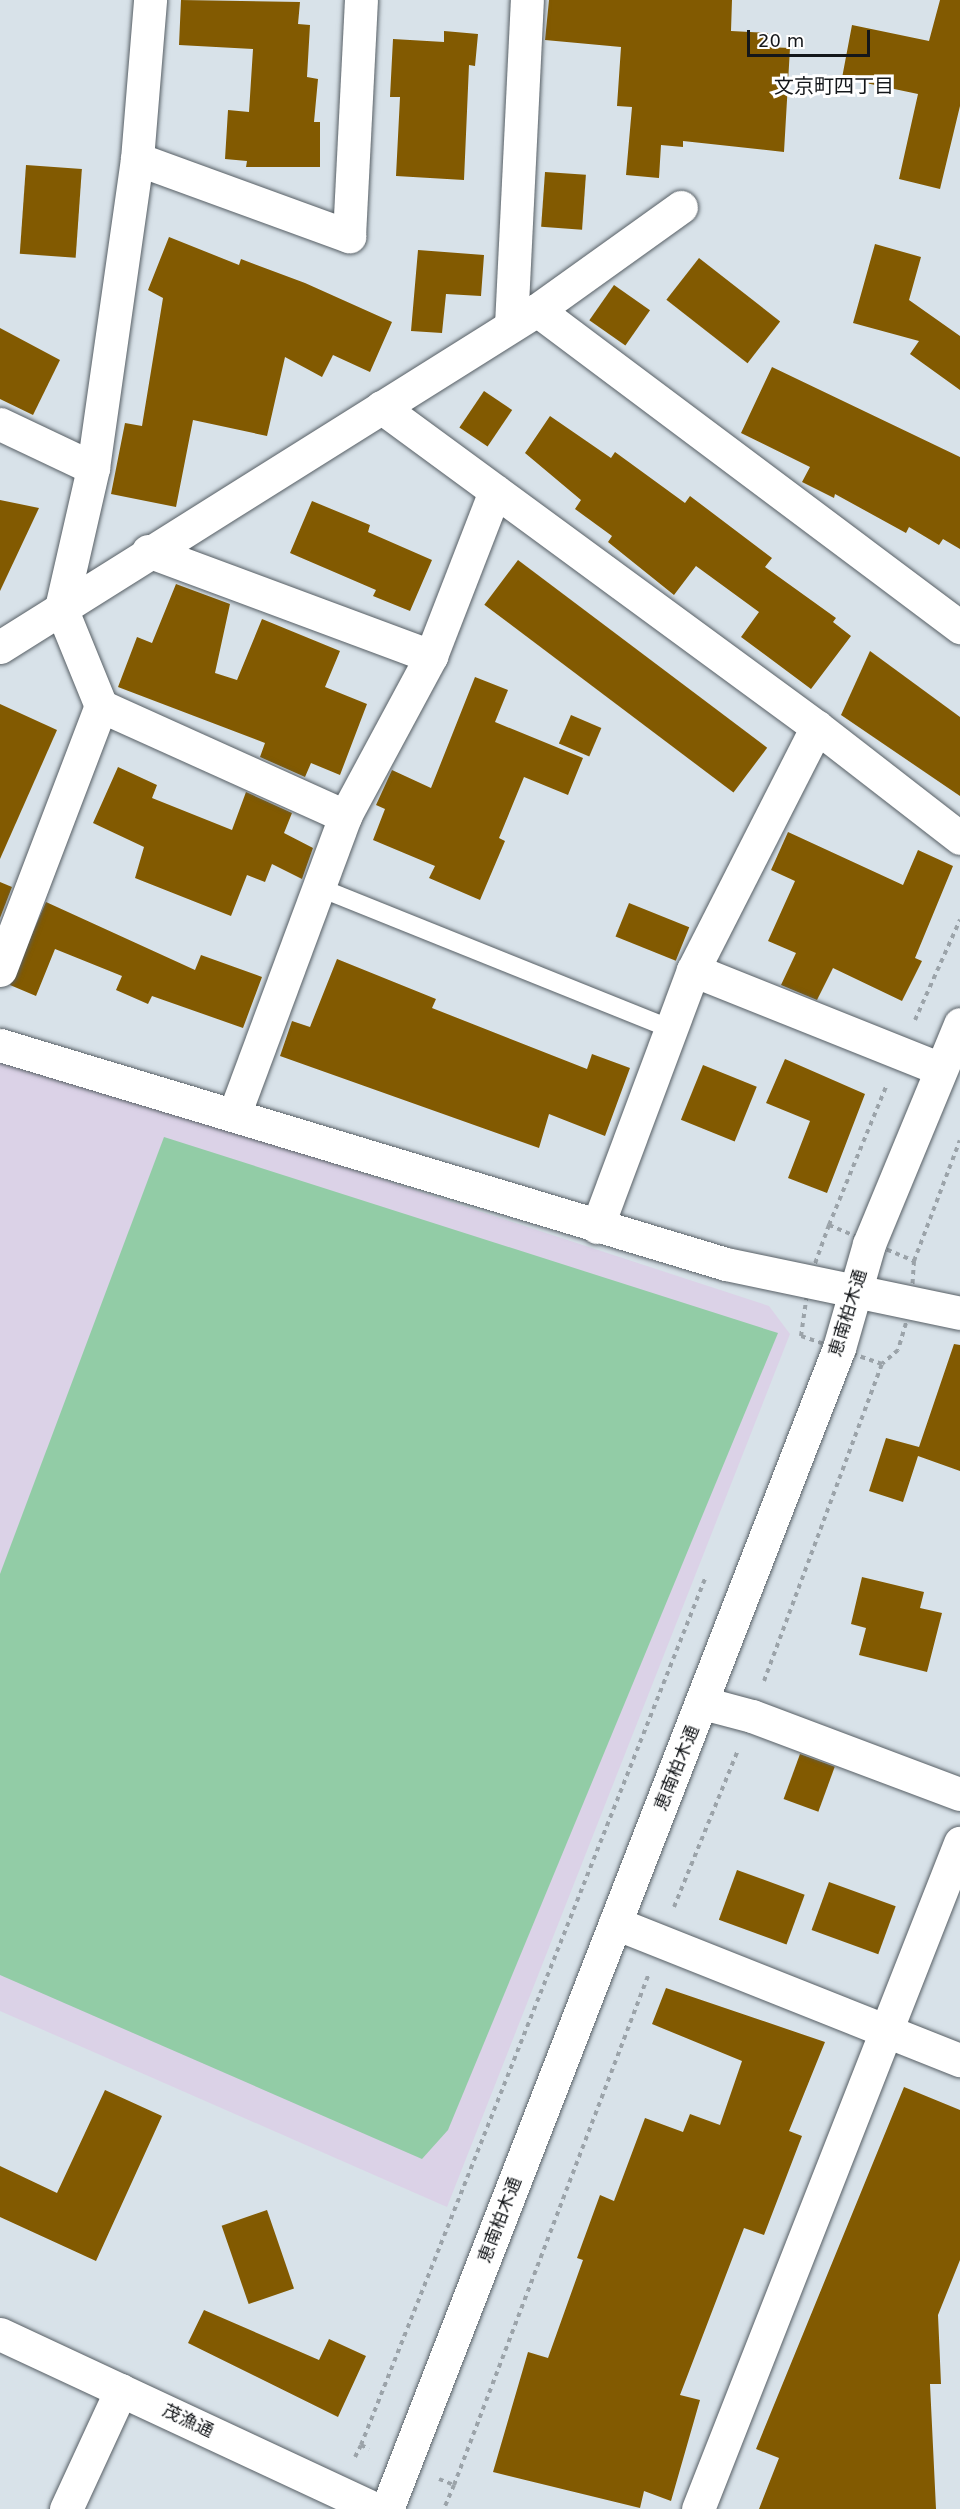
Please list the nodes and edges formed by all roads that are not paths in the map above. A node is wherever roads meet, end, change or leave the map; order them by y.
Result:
1 (150, 0) edge
2 (361, 0) edge
3 (527, 0) edge
4 (137, 159) junction
5 (681, 207) dead end
6 (524, 317) junction
7 (381, 407) junction
8 (0, 424) edge
9 (93, 468) junction
10 (495, 492) junction
11 (148, 551) junction
12 (61, 608) junction
13 (960, 627) edge
14 (0, 647) edge
15 (431, 656) junction
16 (101, 706) junction
17 (817, 727) junction
18 (345, 816) junction
19 (960, 838) edge
20 (318, 887) junction
21 (0, 970) edge
22 (693, 970) junction
23 (960, 1024) edge
24 (671, 1029) junction
25 (0, 1045) edge
26 (940, 1069) junction
27 (234, 1115) junction
28 (597, 1227) junction
29 (854, 1293) junction
30 (960, 1313) edge
31 (703, 1703) junction
32 (960, 1794) edge
33 (960, 1843) edge
34 (615, 1923) junction
35 (885, 2030) junction
36 (960, 2060) edge
37 (0, 2334) edge
38 (122, 2390) junction
39 (66, 2509) edge
40 (376, 2509) edge
41 (387, 2509) edge
42 (698, 2509) edge

1 - 4 street
2 - 4 street
3 - 6 street
4 - 9 street
5 - 6 street
6 - 7 street
6 - 13 street
7 - 10 street
7 - 11 street
8 - 9 street
9 - 12 street
10 - 15 street
10 - 17 street
11 - 12 street
11 - 15 street
12 - 14 street
12 - 16 street
15 - 18 street
16 - 18 street
16 - 21 street
17 - 19 street
17 - 22 street
18 - 20 street
20 - 24 lane
20 - 27 street
22 - 24 street
22 - 26 street
23 - 26 street, 恵南柏木通
24 - 28 street
25 - 27 street
26 - 29 street, 恵南柏木通
27 - 28 street
28 - 29 street
29 - 30 street
29 - 31 street, 恵南柏木通
31 - 32 street
31 - 34 street, 恵南柏木通
33 - 35 street
34 - 35 street
34 - 41 street, 恵南柏木通
35 - 36 street
35 - 42 street
37 - 38 street, 茂漁通
38 - 39 street
38 - 40 street, 茂漁通

